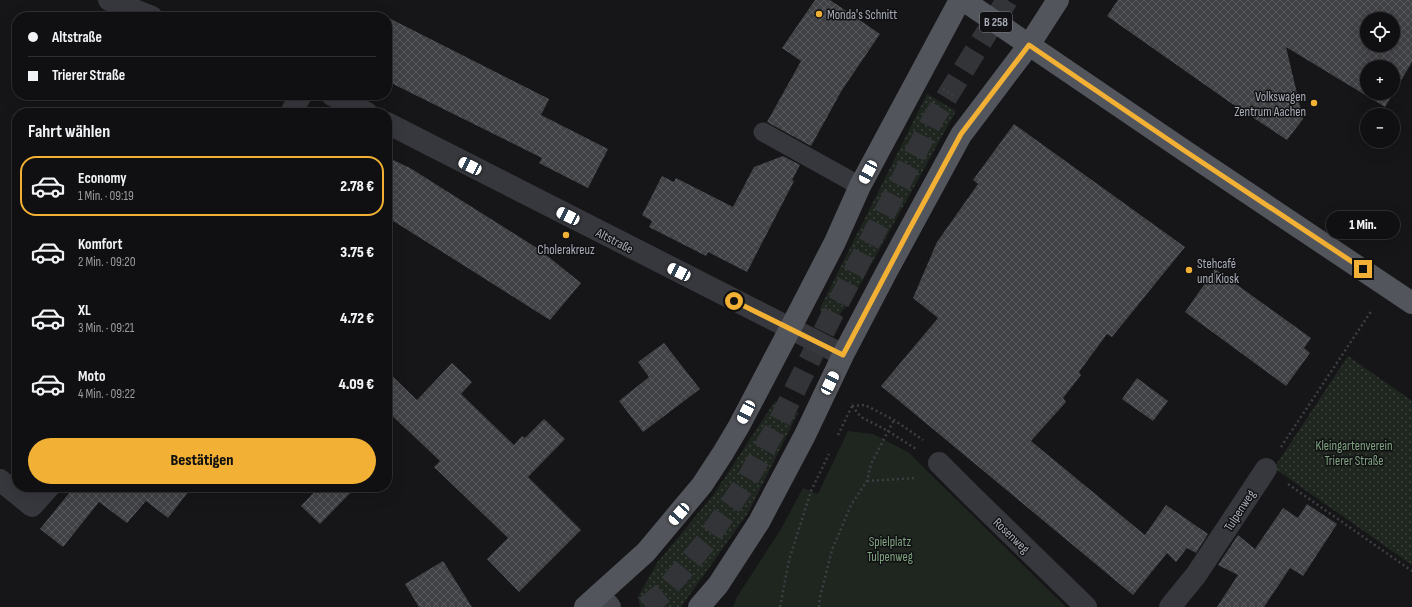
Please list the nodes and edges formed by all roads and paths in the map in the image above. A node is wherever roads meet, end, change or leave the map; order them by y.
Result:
1 (110, 0) edge
2 (960, 0) edge
3 (963, 0) edge
4 (1058, 0) edge
5 (140, 12) edge
6 (1029, 45) junction
7 (919, 74) junction
8 (342, 100) edge
9 (357, 108) edge
10 (978, 112) junction
11 (392, 126) edge
12 (763, 132) dead end
13 (860, 186) junction
14 (1388, 286) junction
15 (1412, 303) edge
16 (790, 329) junction
17 (843, 355) junction
18 (851, 399) dead end
19 (852, 406) junction
20 (894, 420) junction
21 (888, 431) junction
22 (835, 442) dead end
23 (832, 449) dead end
24 (945, 469) junction
25 (1266, 469) junction
26 (0, 480) edge
27 (867, 481) junction
28 (12, 490) edge
29 (15, 492) edge
30 (45, 492) edge
31 (1412, 571) edge
32 (598, 603) edge
33 (699, 607) edge
34 (780, 607) edge
35 (819, 607) edge
36 (1086, 607) edge
37 (1170, 607) edge

1 - 5 street
2 - 7 main road
3 - 6 main road, B 258
4 - 6 main road
6 - 10 main road
6 - 14 main road, B 258
7 - 10 path
7 - 13 main road
8 - 9 street
10 - 17 main road
11 - 16 street, Altstraße
12 - 13 lane
13 - 16 main road
14 - 15 main road, B 258
14 - 25 path
16 - 17 street, Altstraße
16 - 32 main road
17 - 33 main road
18 - 19 path
19 - 20 path
19 - 21 path
19 - 22 path
20 - 21 path
20 - 24 path
21 - 24 path
21 - 27 path
23 - 34 path
24 - 27 path
24 - 36 street, Rosenweg
25 - 31 path
25 - 37 street, Tulpenweg
26 - 28 street
27 - 35 path
29 - 30 street

